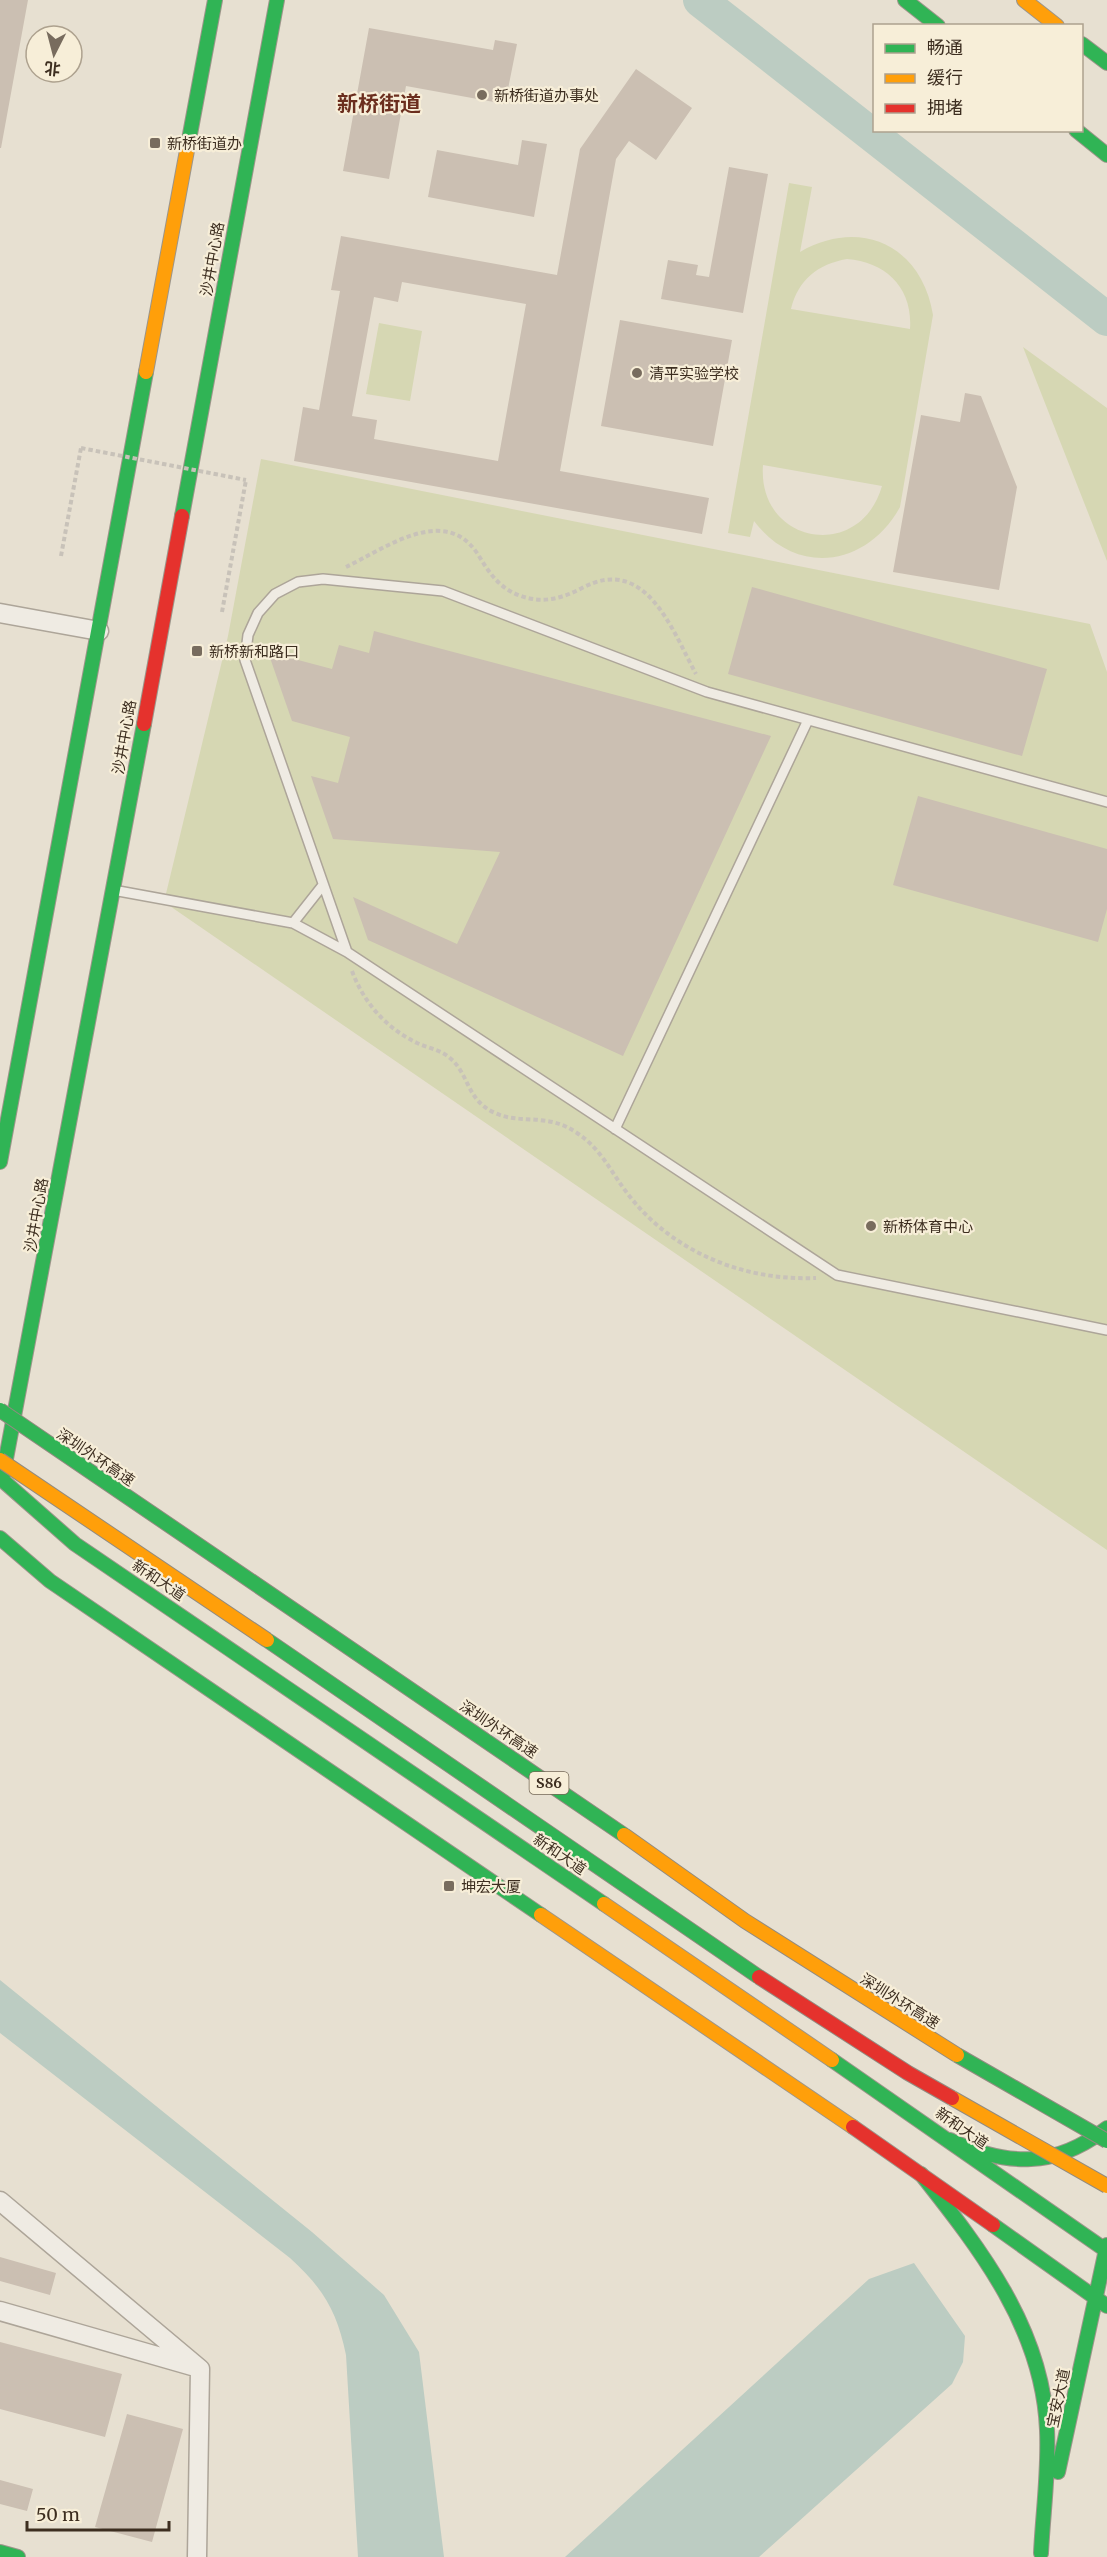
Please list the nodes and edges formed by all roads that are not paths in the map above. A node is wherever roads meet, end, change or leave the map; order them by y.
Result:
1 (215, 0) edge
2 (277, 0) edge
3 (905, 0) edge
4 (1024, 0) edge
5 (935, 24) edge
6 (1055, 24) edge
7 (1083, 45) edge
8 (1107, 63) edge
9 (1079, 132) edge
10 (1107, 154) edge
11 (0, 613) edge
12 (99, 631) junction
13 (808, 720) junction
14 (1107, 802) edge
15 (323, 885) junction
16 (113, 890) junction
17 (293, 923) junction
18 (347, 952) junction
19 (615, 1129) junction
20 (0, 1162) edge
21 (1107, 1330) edge
22 (0, 1410) edge
23 (0, 1460) edge
24 (1, 1479) edge
25 (0, 1538) edge
26 (1107, 2128) edge
27 (950, 2140) junction
28 (1107, 2141) edge
29 (921, 2174) junction
30 (1107, 2186) edge
31 (0, 2201) edge
32 (1107, 2249) edge
33 (1102, 2302) edge
34 (0, 2311) edge
35 (200, 2369) junction
36 (0, 2552) edge
37 (1040, 2555) edge
38 (18, 2557) edge
39 (197, 2557) edge

1 - 12 main road
2 - 16 main road, 沙井中心路
3 - 5 main road
4 - 6 main road
7 - 8 main road
9 - 10 main road
11 - 12 street
12 - 20 main road
13 - 14 lane
13 - 15 lane
13 - 19 lane
15 - 17 lane
15 - 18 lane
16 - 17 lane
16 - 24 main road, 沙井中心路
17 - 18 lane
18 - 19 lane
19 - 21 lane
22 - 28 main road, 深圳外环高速 / S86, bridge
23 - 30 main road, S86, bridge
24 - 27 main road, 新和大道
25 - 29 main road
26 - 27 main road
27 - 32 main road, 新和大道
29 - 33 main road
29 - 37 main road
31 - 35 street
32 - 33 main road, 宝安大道
33 - 37 main road, 宝安大道
34 - 35 street
35 - 39 street
36 - 38 main road

